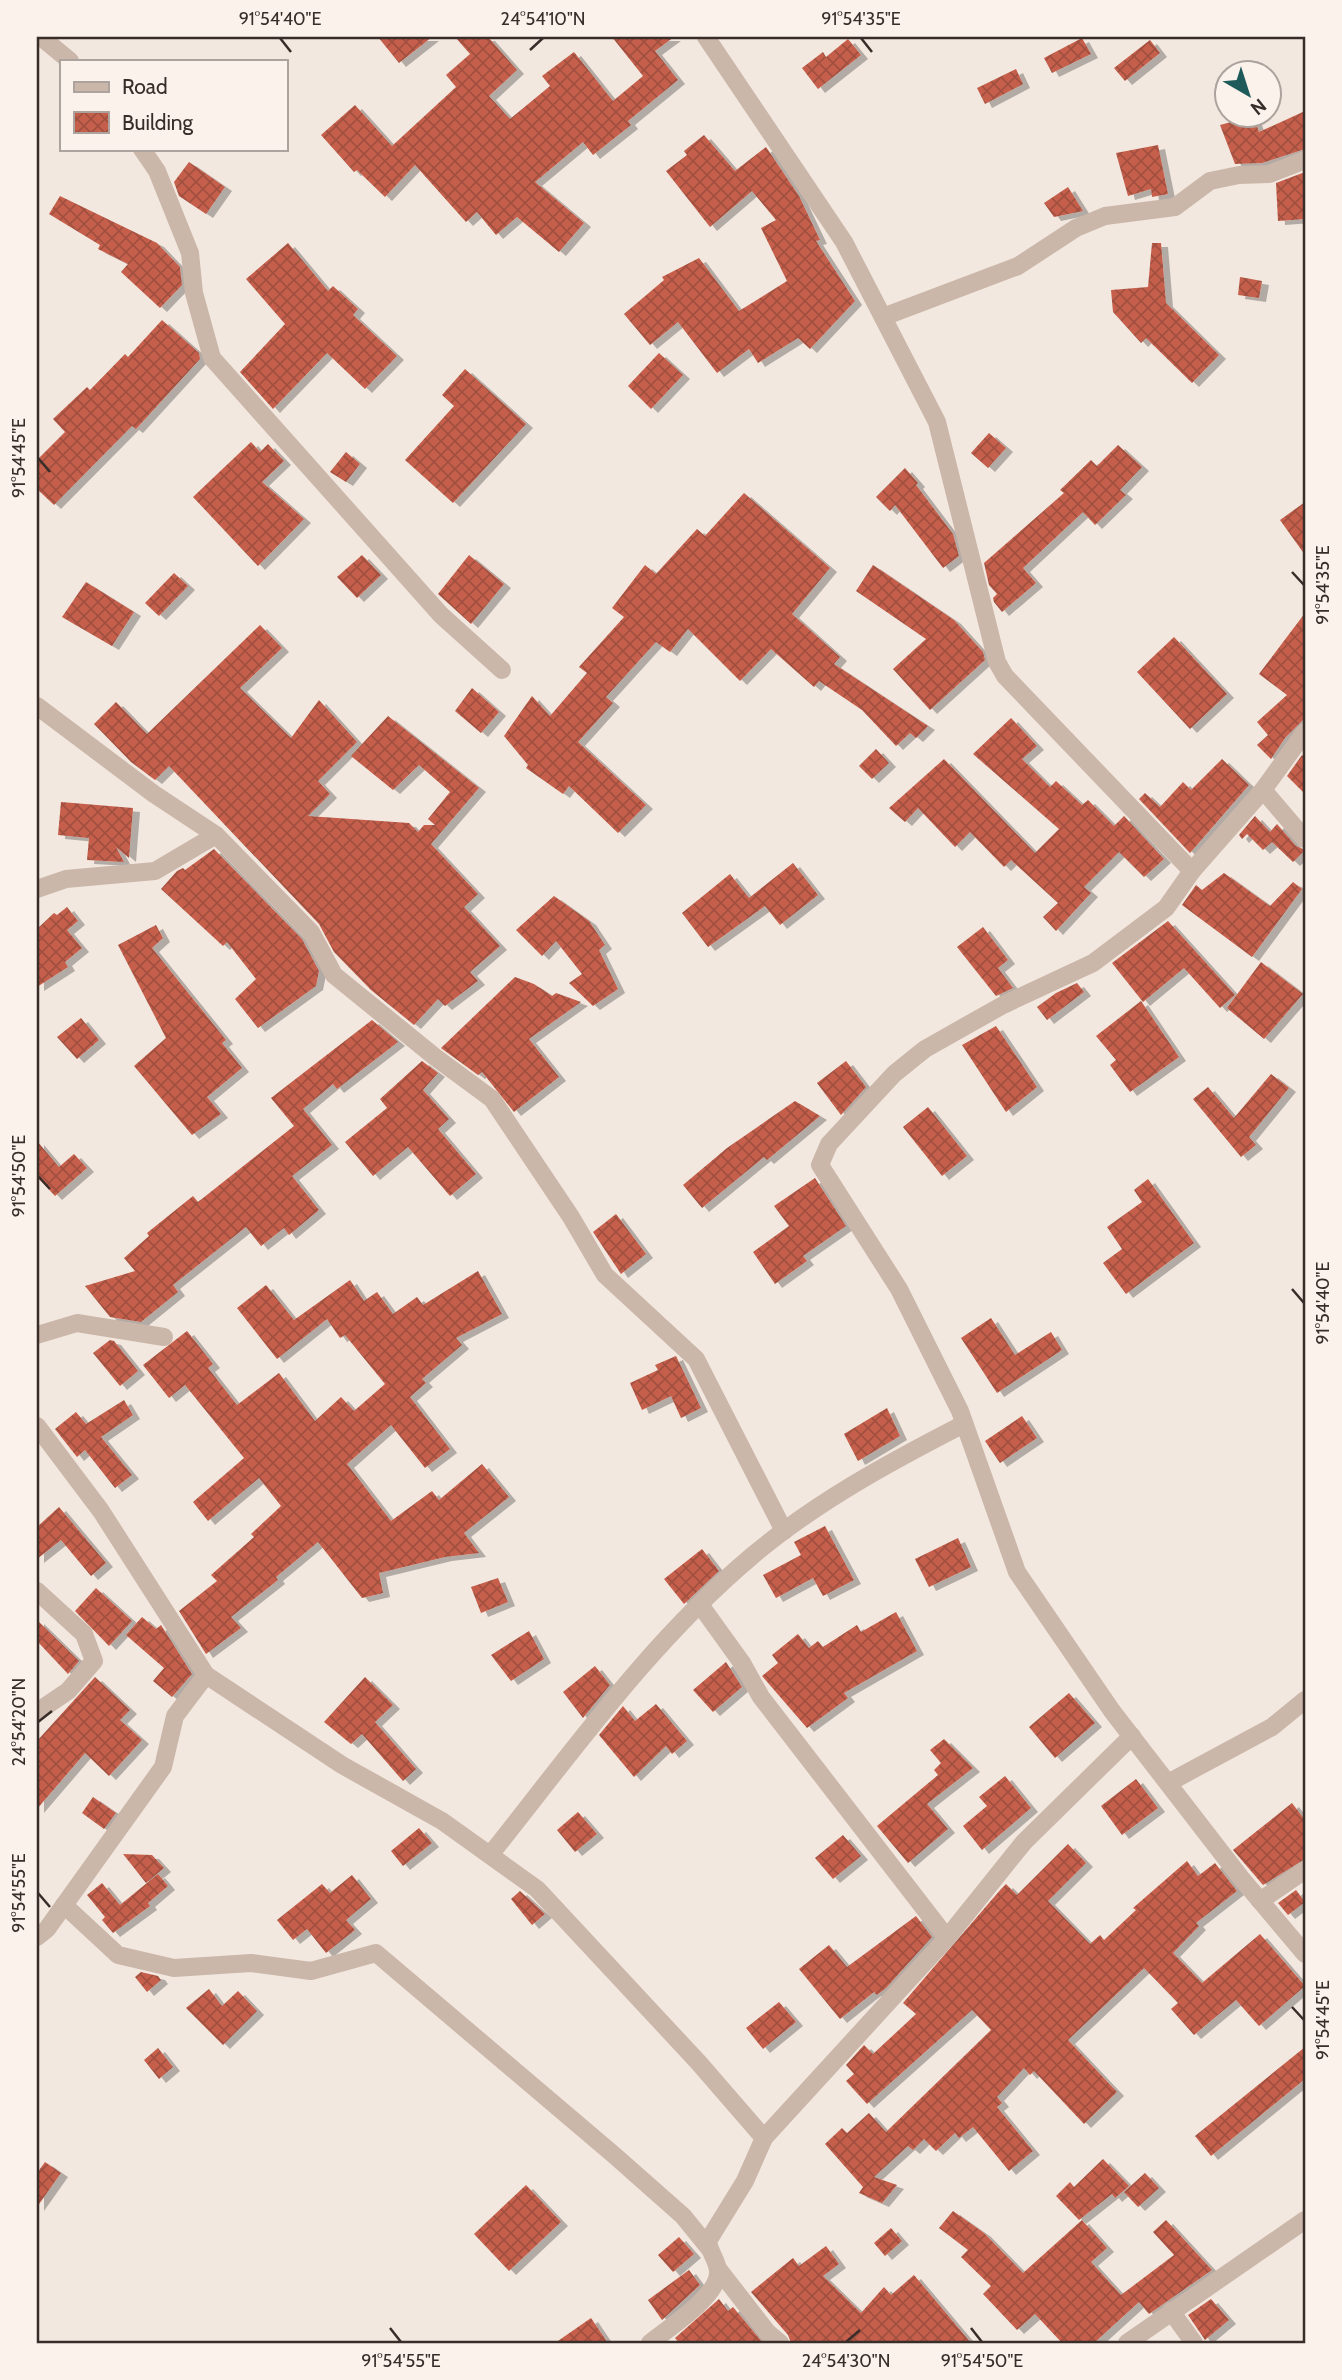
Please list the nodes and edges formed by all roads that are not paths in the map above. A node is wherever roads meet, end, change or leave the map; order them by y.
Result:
1 (41, 37) edge
2 (706, 37) edge
3 (69, 60) edge
4 (143, 150) edge
5 (1305, 160) edge
6 (883, 317) junction
7 (502, 670) dead end
8 (37, 706) edge
9 (1305, 732) edge
10 (1263, 790) junction
11 (216, 835) junction
12 (1305, 839) edge
13 (1192, 871) junction
14 (37, 889) edge
15 (37, 1335) edge
16 (164, 1336) dead end
17 (964, 1424) junction
18 (37, 1426) edge
19 (784, 1531) junction
20 (37, 1591) edge
21 (701, 1606) junction
22 (206, 1675) junction
23 (1305, 1700) edge
24 (37, 1712) edge
25 (1132, 1737) junction
26 (1168, 1783) junction
27 (490, 1855) junction
28 (1305, 1870) edge
29 (1260, 1900) junction
30 (64, 1905) junction
31 (37, 1937) edge
32 (947, 1938) junction
33 (1305, 1954) edge
34 (764, 2138) junction
35 (1305, 2220) edge
36 (709, 2248) junction
37 (719, 2270) junction
38 (1171, 2311) junction
39 (650, 2343) edge
40 (780, 2343) edge
41 (1127, 2343) edge
42 (1194, 2343) edge

1 - 3 street
2 - 6 street
4 - 7 street
5 - 6 street
6 - 13 street
8 - 11 street
9 - 10 street
10 - 12 street
10 - 13 street
11 - 14 street
11 - 19 street
13 - 17 street
15 - 16 street
17 - 19 street
17 - 25 street
18 - 22 street
19 - 21 street
20 - 24 street
21 - 27 street
21 - 32 street
22 - 27 street
22 - 30 street
23 - 26 street
25 - 26 street
25 - 32 street
26 - 29 street
27 - 34 street
28 - 29 street
29 - 33 street
30 - 31 street
30 - 36 street
32 - 34 street
34 - 36 street
35 - 38 street
36 - 37 street
37 - 39 street
37 - 40 street
38 - 41 street
38 - 42 street

